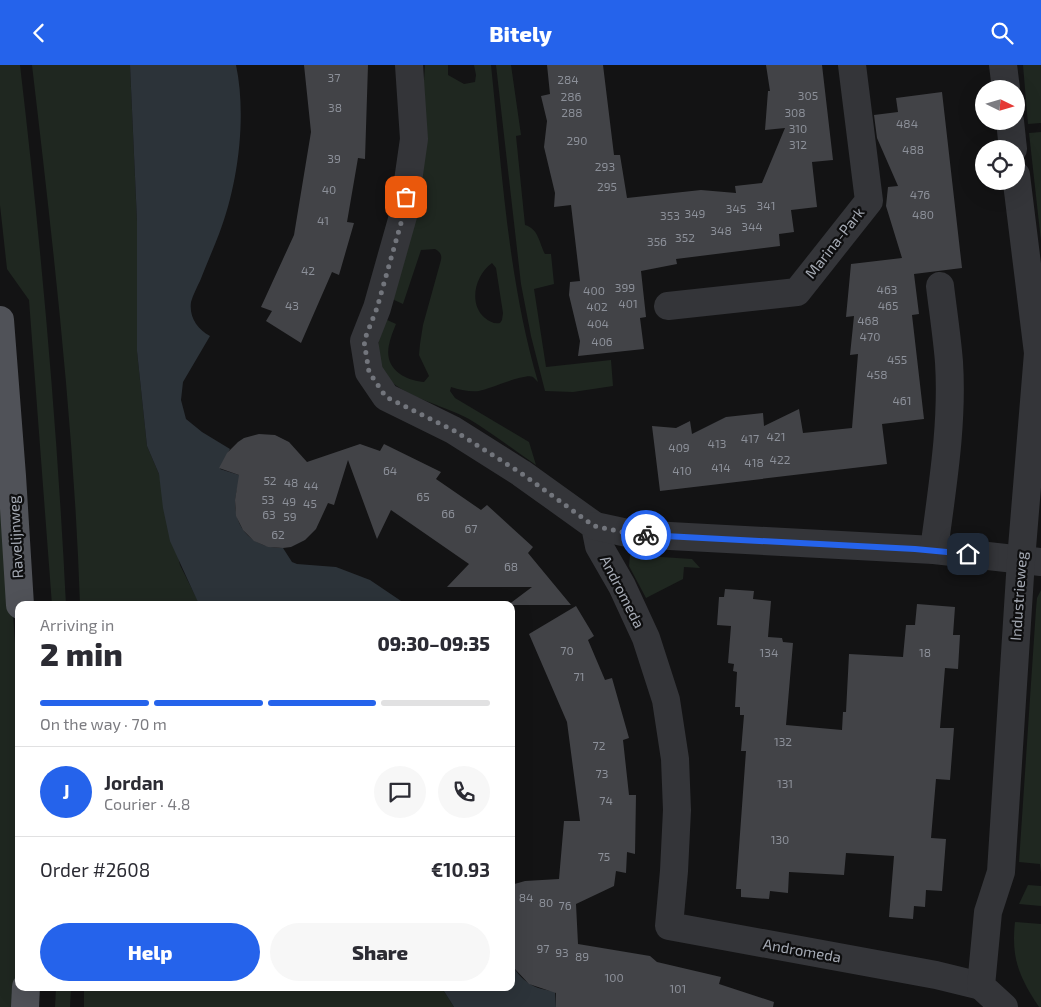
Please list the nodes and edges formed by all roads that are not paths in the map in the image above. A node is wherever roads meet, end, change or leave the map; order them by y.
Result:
1 (409, 65) edge
2 (852, 65) edge
3 (1003, 65) edge
4 (1005, 80) edge
5 (1018, 190) edge
6 (940, 286) dead end
7 (668, 306) dead end
8 (0, 320) edge
9 (594, 526) junction
10 (934, 550) junction
11 (1031, 561) edge
12 (20, 601) edge
13 (981, 986) junction
14 (26, 991) edge
15 (25, 1007) edge
16 (1004, 1007) edge

1 - 9 street
2 - 7 street, Marina-Park
3 - 4 street
5 - 11 street, Industrieweg
6 - 10 street
8 - 12 main road, Ravelijnweg
9 - 10 street
9 - 13 street, Andromeda
10 - 11 street
11 - 13 street, Industrieweg
13 - 16 street
14 - 15 main road

